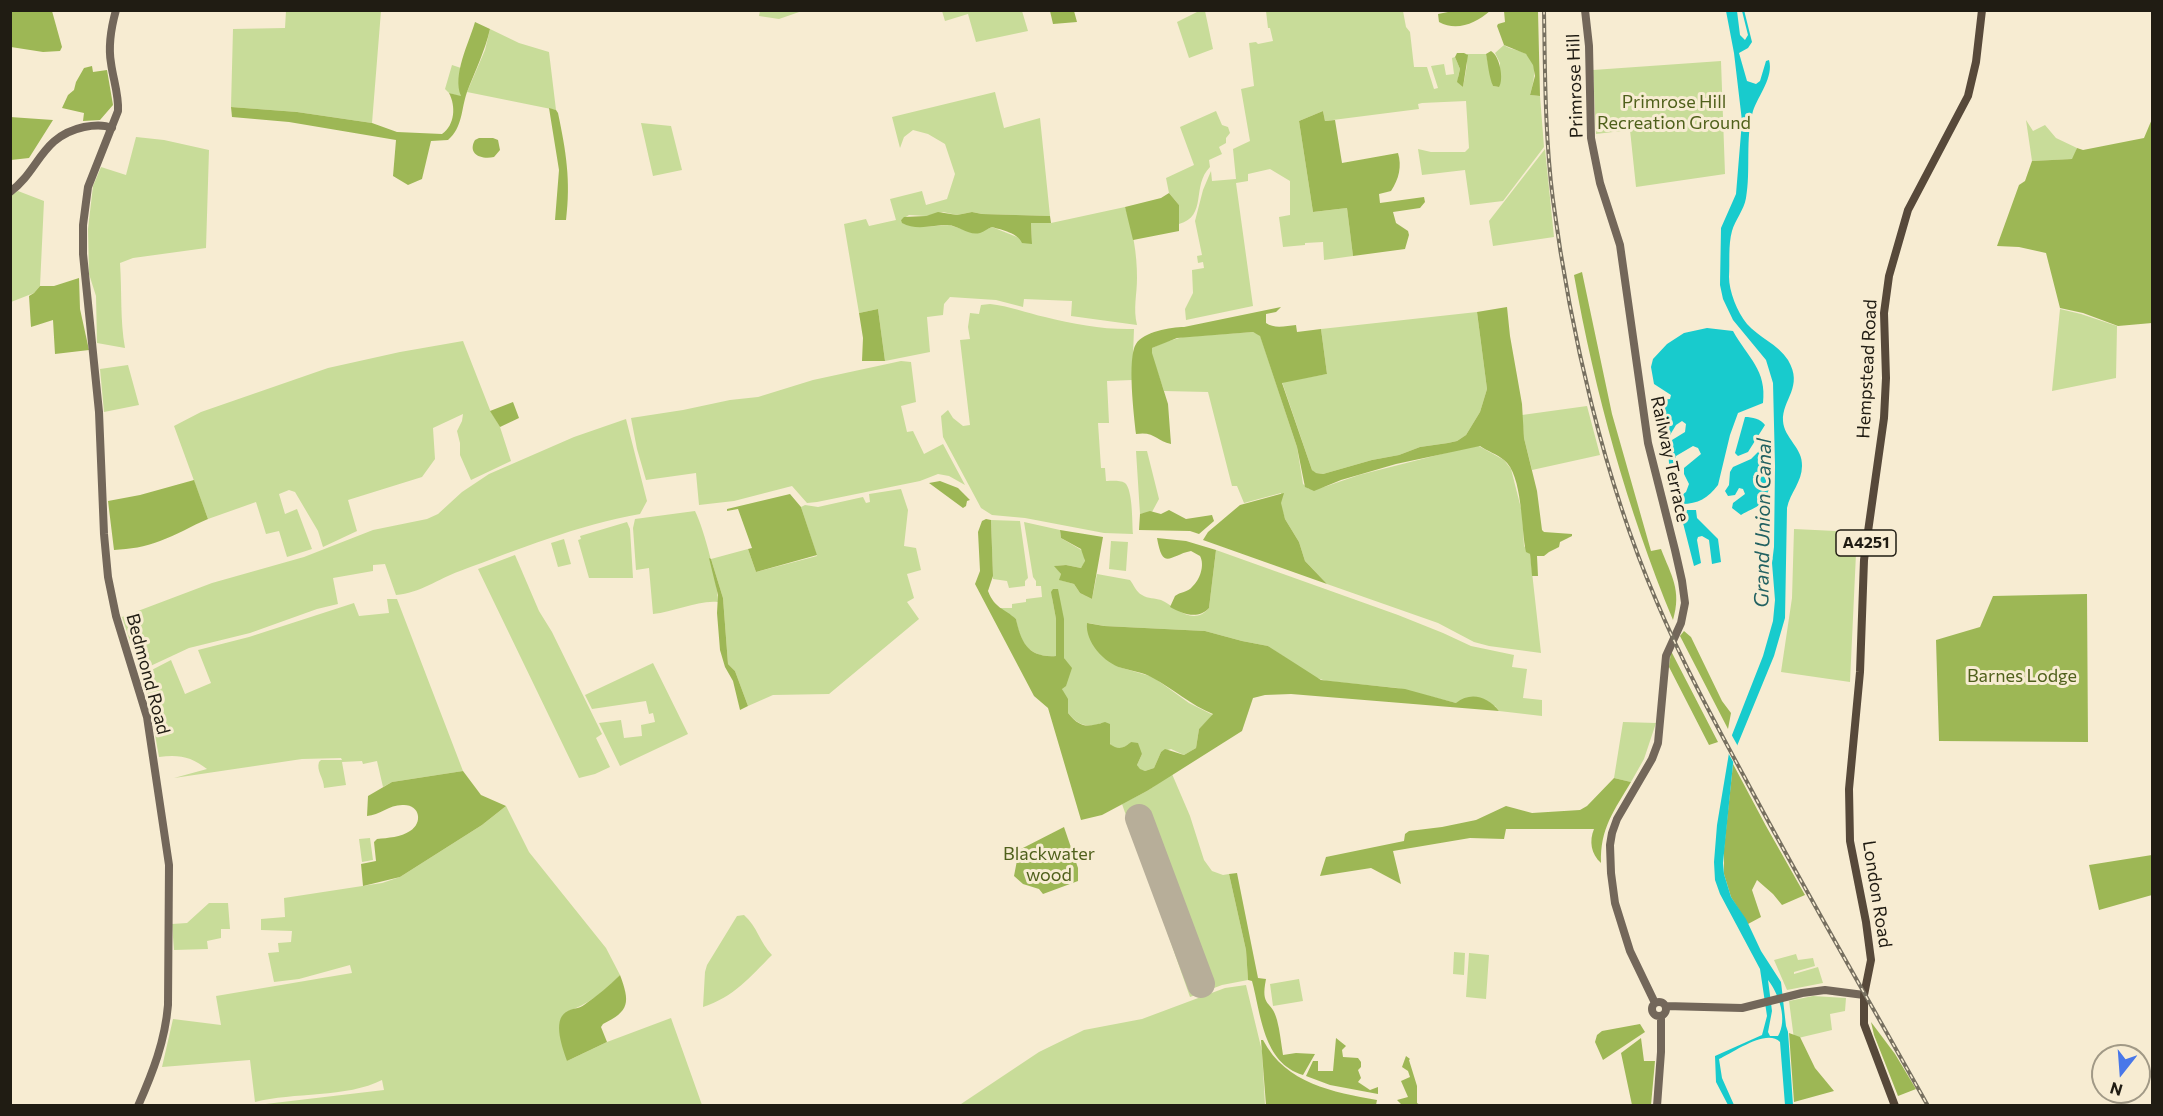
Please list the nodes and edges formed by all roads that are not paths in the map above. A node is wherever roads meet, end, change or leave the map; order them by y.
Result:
1 (116, 10) edge
2 (1586, 10) edge
3 (1982, 10) edge
4 (112, 128) junction
5 (10, 192) edge
6 (1623, 264) joint
7 (1849, 789) joint
8 (1864, 995) junction
9 (1655, 1003) junction
10 (1666, 1006) junction
11 (1661, 1016) junction
12 (138, 1106) edge
13 (1657, 1106) edge
14 (1895, 1106) edge

1 - 4 street, Bedmond Road
2 - 6 street, Primrose Hill
3 - 7 main road, Hempstead Road / A4251
4 - 5 street
4 - 12 street, Bedmond Road
6 - 9 street, Railway Terrace
7 - 8 main road, London Road / A4251
8 - 10 street
8 - 14 main road, London Road / A4251
9 - 10 street
9 - 11 street
10 - 11 street
11 - 13 street

